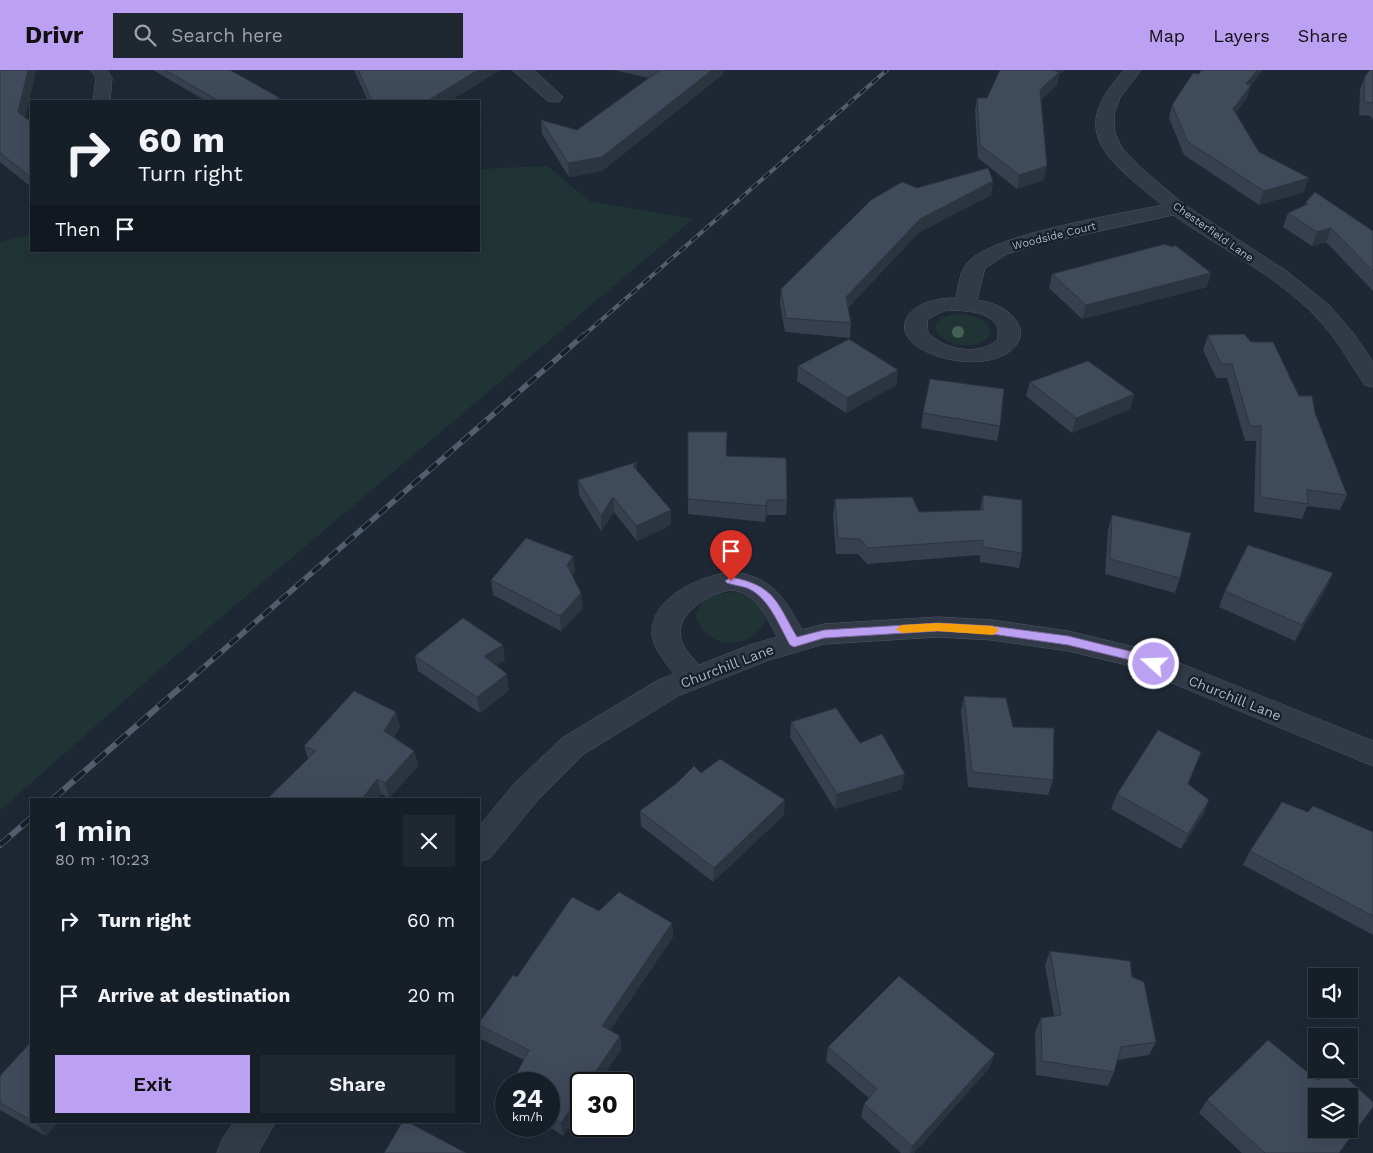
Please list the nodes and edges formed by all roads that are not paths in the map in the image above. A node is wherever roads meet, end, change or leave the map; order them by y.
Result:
1 (99, 70) edge
2 (521, 70) edge
3 (1133, 70) edge
4 (554, 97) dead end
5 (102, 100) edge
6 (1177, 208) junction
7 (965, 304) dead end
8 (1373, 380) edge
9 (794, 642) junction
10 (693, 678) junction
11 (1373, 753) edge
12 (480, 848) edge
13 (256, 1123) edge
14 (236, 1153) edge

1 - 5 street
2 - 4 street
3 - 6 street, Chesterfield Lane
6 - 7 street, Woodside Court
6 - 8 street, Chesterfield Lane
9 - 10 street, Churchill Lane
9 - 10 street
9 - 11 street, Churchill Lane
10 - 12 street, Churchill Lane
13 - 14 street

